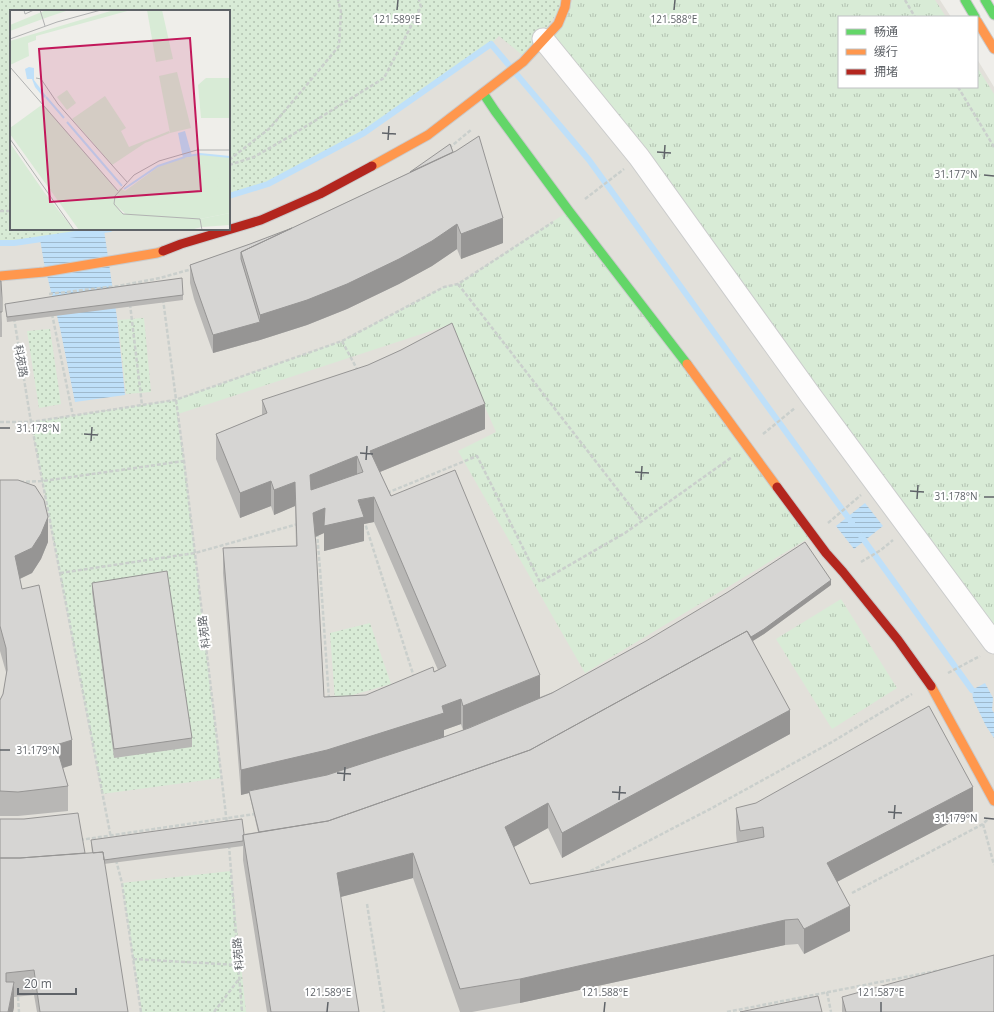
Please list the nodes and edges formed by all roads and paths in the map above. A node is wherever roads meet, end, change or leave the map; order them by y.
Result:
1 (338, 0) edge
2 (419, 0) edge
3 (566, 0) edge
4 (905, 0) edge
5 (964, 0) edge
6 (985, 0) edge
7 (994, 15) edge
8 (914, 16) edge
9 (974, 16) edge
10 (978, 23) edge
11 (543, 39) junction
12 (994, 49) edge
13 (959, 88) edge
14 (483, 93) junction
15 (994, 147) edge
16 (230, 159) edge
17 (230, 165) edge
18 (616, 175) dead end
19 (595, 191) dead end
20 (569, 211) junction
21 (230, 229) edge
22 (228, 230) edge
23 (157, 253) junction
24 (0, 276) edge
25 (160, 278) dead end
26 (458, 284) junction
27 (118, 286) edge
28 (162, 293) edge
29 (46, 294) dead end
30 (130, 297) edge
31 (51, 307) edge
32 (14, 318) edge
33 (342, 341) junction
34 (360, 376) edge
35 (176, 400) junction
36 (142, 405) junction
37 (785, 415) dead end
38 (73, 416) junction
39 (0, 422) edge
40 (32, 422) junction
41 (765, 432) dead end
42 (748, 446) junction
43 (184, 461) junction
44 (42, 481) junction
45 (14, 482) edge
46 (381, 495) edge
47 (849, 505) dead end
48 (363, 519) edge
49 (642, 521) junction
50 (829, 522) dead end
51 (300, 523) edge
52 (316, 526) edge
53 (881, 550) dead end
54 (195, 553) junction
55 (859, 563) dead end
56 (60, 573) junction
57 (994, 643) edge
58 (963, 665) dead end
59 (945, 674) dead end
60 (414, 677) edge
61 (929, 683) junction
62 (329, 705) edge
63 (994, 801) edge
64 (257, 814) edge
65 (226, 818) junction
66 (989, 819) dead end
67 (983, 824) junction
68 (227, 826) edge
69 (110, 836) junction
70 (80, 840) edge
71 (228, 841) edge
72 (112, 844) edge
73 (116, 860) edge
74 (994, 866) edge
75 (585, 874) edge
76 (852, 893) dead end
77 (367, 904) dead end
78 (133, 959) junction
79 (238, 965) junction
80 (948, 968) edge
81 (240, 978) junction
82 (827, 992) junction
83 (18, 997) edge
84 (385, 1011) edge
85 (19, 1012) edge
86 (142, 1012) edge
87 (214, 1012) edge
88 (242, 1012) edge
89 (727, 1012) edge
90 (831, 1012) edge

1 - 16 path
2 - 17 path
3 - 11 street
4 - 8 path
5 - 9 street
6 - 7 street
10 - 12 street
11 - 14 street
11 - 57 street
13 - 15 path
14 - 20 street
14 - 21 street
18 - 19 path
20 - 26 path
20 - 42 street
22 - 23 street
23 - 24 street
23 - 25 path
26 - 33 path
26 - 49 path
27 - 29 path
28 - 35 path, 科苑路
30 - 36 path
31 - 38 path
32 - 40 path, 科苑路
33 - 34 path
33 - 35 path
35 - 36 path
35 - 43 path, 科苑路
36 - 38 path
37 - 41 path
38 - 40 path
39 - 40 path
40 - 44 path, 科苑路
42 - 49 path
42 - 61 street
43 - 44 path
43 - 54 path, 科苑路
44 - 45 path
44 - 56 path, 科苑路
46 - 49 path
47 - 50 path
48 - 60 path
51 - 54 path
52 - 62 path
53 - 55 path
54 - 56 path
54 - 65 path, 科苑路
56 - 69 path, 科苑路
58 - 59 path
61 - 63 street
61 - 75 path
64 - 65 path
65 - 68 path, 科苑路
65 - 69 path
66 - 67 path
67 - 74 path
67 - 76 path
69 - 70 path
69 - 72 path, 科苑路
71 - 79 path, 科苑路
73 - 78 path
77 - 84 path
78 - 79 path
78 - 86 path
79 - 81 path, 科苑路
80 - 82 path
81 - 87 path
81 - 88 path, 科苑路
82 - 89 path
82 - 90 path
83 - 85 path

